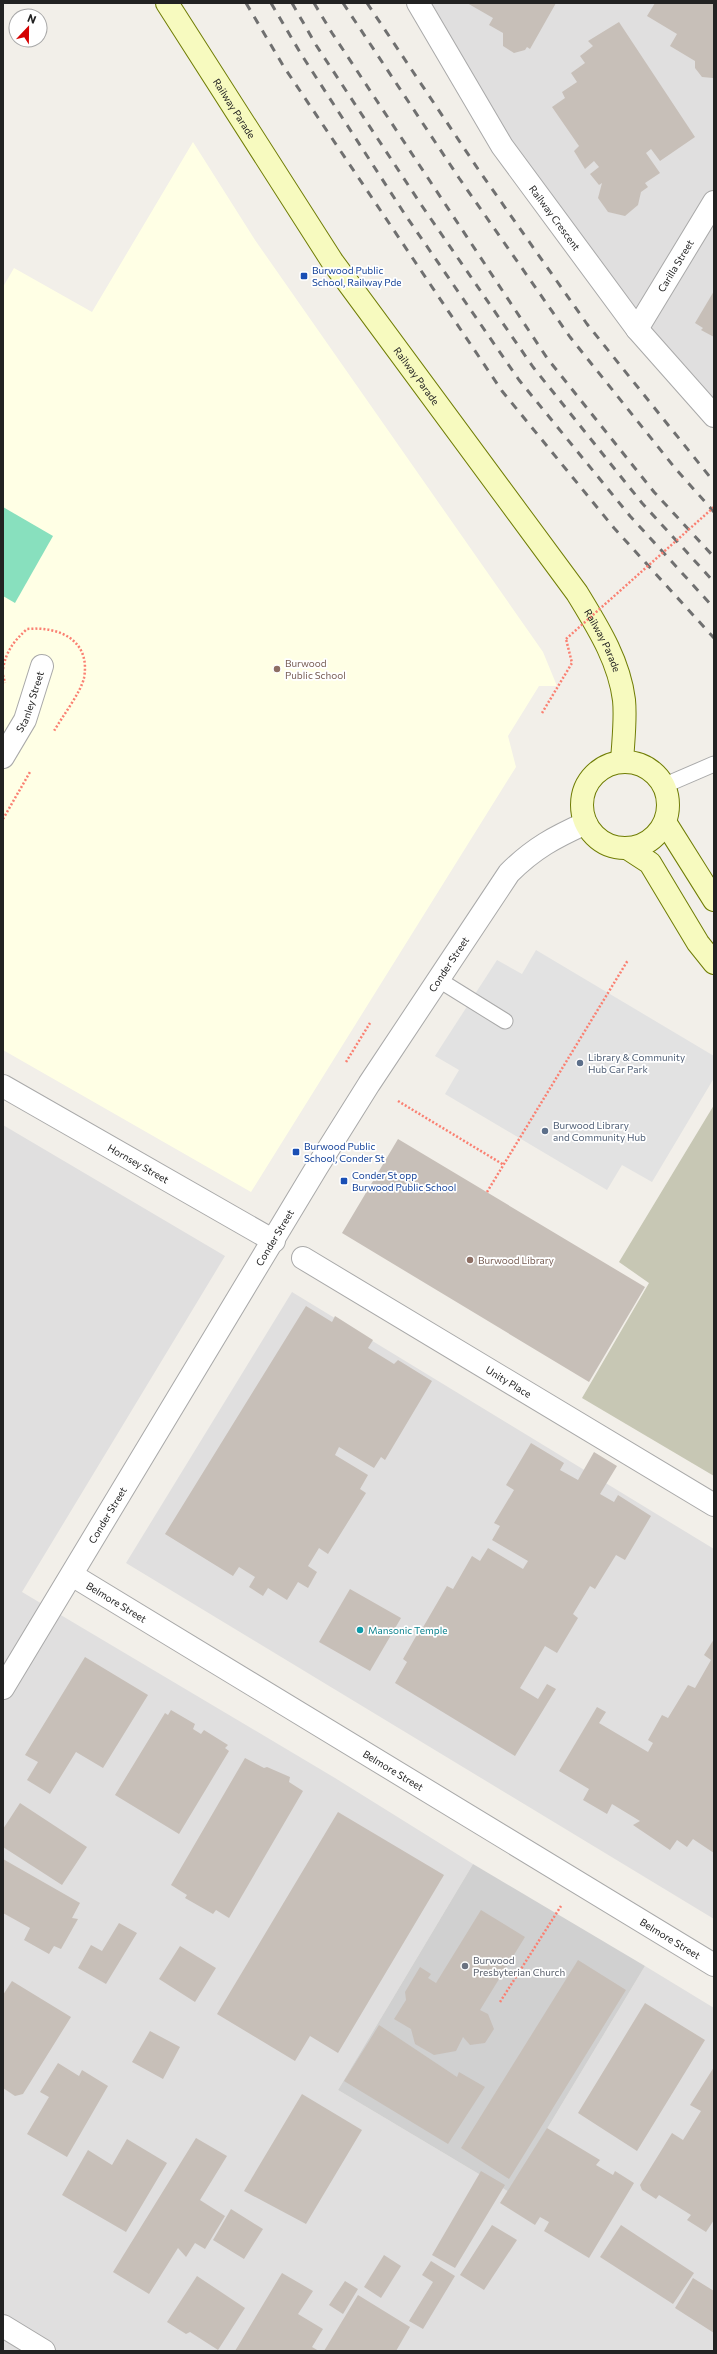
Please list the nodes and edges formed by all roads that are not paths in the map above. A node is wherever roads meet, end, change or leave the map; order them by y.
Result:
1 (167, 3) edge
2 (418, 3) edge
3 (714, 202) edge
4 (636, 329) junction
5 (714, 416) edge
6 (42, 666) dead end
7 (3, 757) edge
8 (622, 762) junction
9 (714, 764) edge
10 (663, 786) junction
11 (665, 822) junction
12 (586, 823) junction
13 (627, 848) junction
14 (714, 900) edge
15 (714, 962) edge
16 (439, 980) junction
17 (505, 1021) dead end
18 (3, 1086) edge
19 (274, 1241) junction
20 (303, 1258) dead end
21 (714, 1505) edge
22 (72, 1575) junction
23 (3, 1688) edge
24 (714, 1965) edge
25 (3, 2326) edge
26 (44, 2351) edge

1 - 8 main road, Railway Parade
2 - 4 street, Railway Crescent
3 - 4 street, Carilla Street
4 - 5 street, Railway Crescent
6 - 7 street, Stanley Street
8 - 10 main road
8 - 12 main road
9 - 10 lane
10 - 11 main road
11 - 13 main road
11 - 14 main road
12 - 13 main road
12 - 16 street, Conder Street
13 - 15 main road
16 - 17 lane
16 - 19 street, Conder Street
18 - 19 street, Hornsey Street
19 - 22 street, Conder Street
20 - 21 street, Unity Place
22 - 23 street, Conder Street
22 - 24 street, Belmore Street
25 - 26 street

